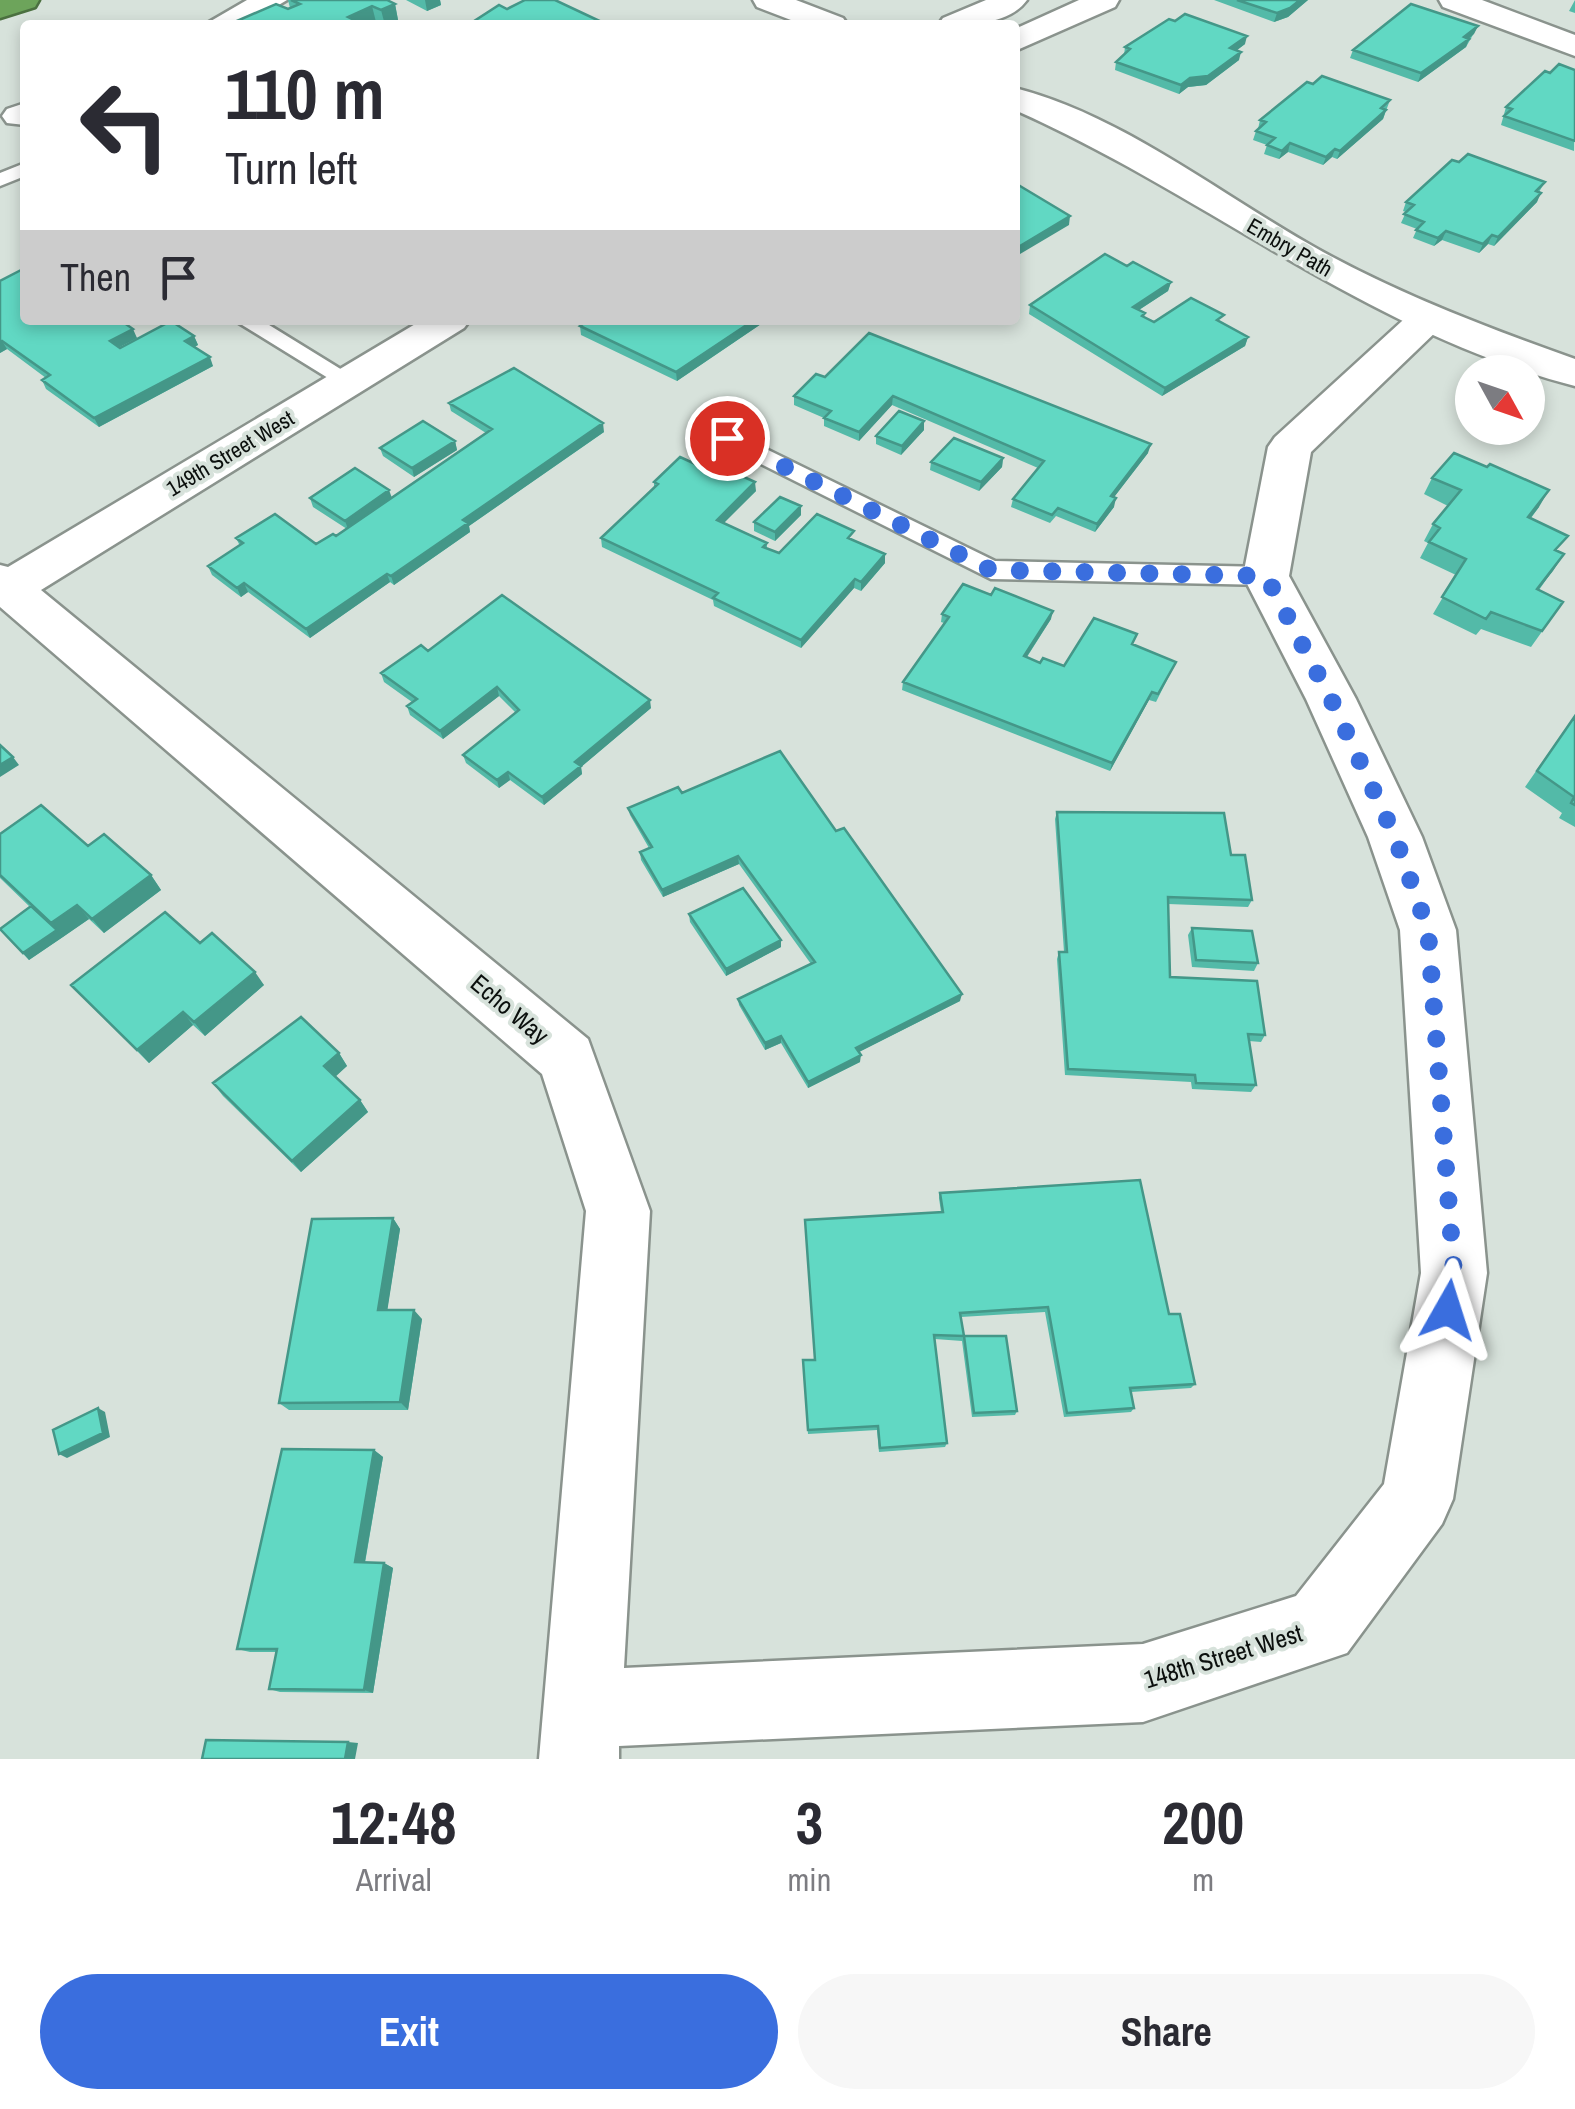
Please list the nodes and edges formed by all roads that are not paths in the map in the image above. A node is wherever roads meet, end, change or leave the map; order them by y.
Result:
1 (24, 0) edge
2 (272, 0) edge
3 (768, 0) edge
4 (1012, 0) edge
5 (1104, 0) edge
6 (1454, 0) edge
7 (0, 9) edge
8 (230, 20) edge
9 (819, 20) edge
10 (966, 20) edge
11 (1020, 40) edge
12 (1575, 46) edge
13 (1020, 100) edge
14 (1428, 319) junction
15 (254, 325) edge
16 (442, 325) edge
17 (1575, 373) edge
18 (349, 381) junction
19 (727, 438) dead end
20 (1266, 576) junction
21 (5, 584) edge
22 (581, 1734) edge

1 - 7 highway
2 - 8 street
3 - 9 street
4 - 10 street
5 - 11 street
6 - 12 street
13 - 14 street, Embry Path
14 - 17 street, Embry Path
14 - 20 street
15 - 18 lane
16 - 18 street, 149th Street West
18 - 21 street, 149th Street West
19 - 20 lane
20 - 22 street, 148th Street West
21 - 22 street, Echo Way

